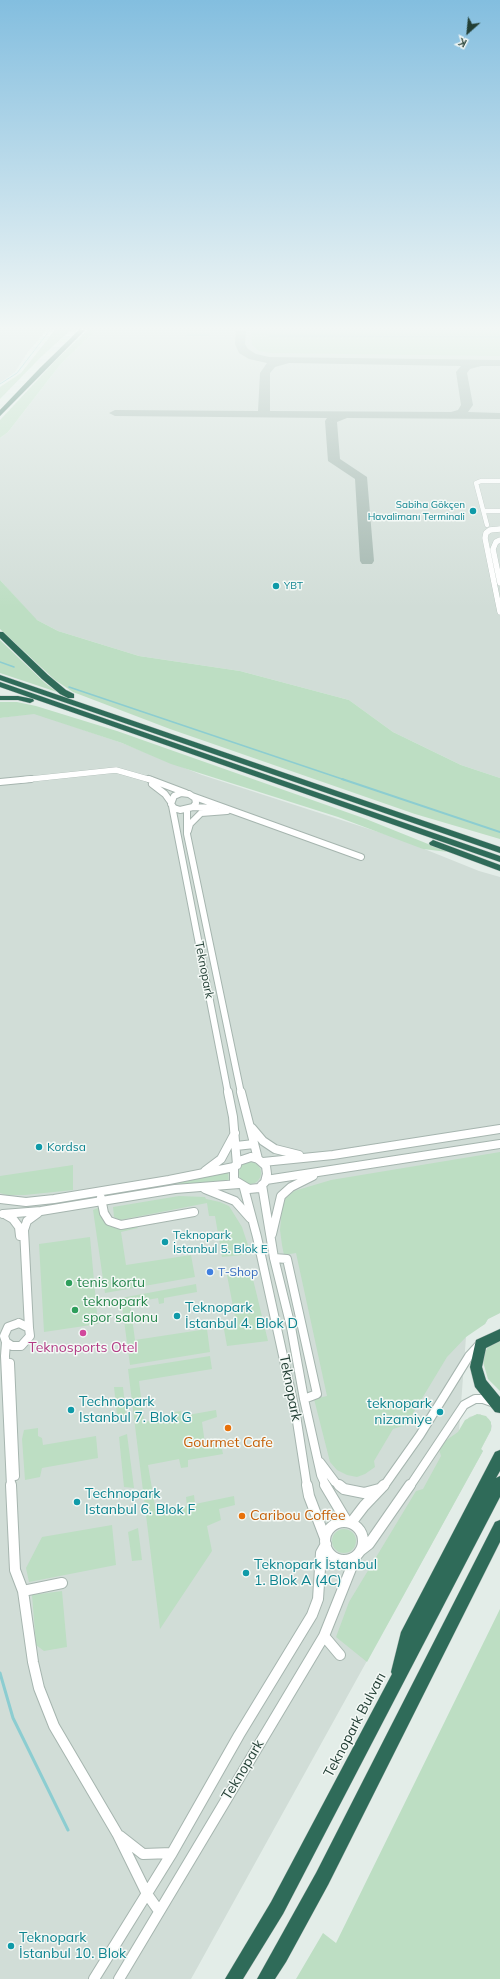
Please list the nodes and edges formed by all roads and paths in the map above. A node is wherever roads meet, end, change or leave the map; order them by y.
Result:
1 (500, 481) edge
2 (485, 511) junction
3 (500, 511) edge
4 (487, 524) dead end
5 (500, 529) edge
6 (500, 532) edge
7 (485, 538) junction
8 (500, 540) edge
9 (500, 544) edge
10 (493, 549) junction
11 (500, 583) edge
12 (500, 612) edge
13 (0, 634) edge
14 (0, 677) edge
15 (0, 684) edge
16 (0, 698) edge
17 (101, 715) junction
18 (130, 773) junction
19 (0, 782) edge
20 (186, 793) junction
21 (192, 796) junction
22 (171, 804) junction
23 (369, 804) junction
24 (190, 809) junction
25 (237, 812) junction
26 (369, 814) junction
27 (187, 834) junction
28 (500, 844) edge
29 (500, 850) edge
30 (362, 857) dead end
31 (500, 859) edge
32 (500, 868) edge
33 (251, 1126) junction
34 (500, 1129) edge
35 (235, 1133) junction
36 (254, 1144) junction
37 (500, 1144) edge
38 (236, 1146) junction
39 (311, 1157) junction
40 (260, 1161) junction
41 (236, 1166) junction
42 (321, 1172) junction
43 (199, 1174) junction
44 (264, 1183) junction
45 (242, 1186) junction
46 (201, 1187) junction
47 (100, 1191) junction
48 (0, 1199) edge
49 (11, 1201) junction
50 (101, 1202) junction
51 (41, 1211) junction
52 (194, 1212) dead end
53 (5, 1214) edge
54 (258, 1237) junction
55 (271, 1240) junction
56 (274, 1258) junction
57 (19, 1323) junction
58 (29, 1328) junction
59 (500, 1335) edge
60 (9, 1344) junction
61 (480, 1344) junction
62 (304, 1399) junction
63 (498, 1404) edge
64 (500, 1457) edge
65 (318, 1458) junction
66 (500, 1483) edge
67 (383, 1487) junction
68 (349, 1523) junction
69 (500, 1527) edge
70 (326, 1541) junction
71 (358, 1554) junction
72 (62, 1583) dead end
73 (23, 1591) junction
74 (324, 1636) junction
75 (340, 1655) dead end
76 (397, 1682) junction
77 (118, 1835) junction
78 (172, 1854) junction
79 (147, 1894) junction
80 (159, 1911) junction
81 (94, 1979) edge
82 (119, 1979) edge
83 (232, 1979) edge
84 (265, 1979) edge

1 - 2 street
2 - 3 street
2 - 4 street
5 - 7 street
6 - 7 street
7 - 12 street
8 - 10 street
9 - 10 street
10 - 11 street
13 - 17 highway
14 - 17 highway
15 - 17 highway
16 - 17 highway
17 - 23 highway
17 - 26 highway
18 - 19 street
18 - 20 street
18 - 22 street
20 - 21 street
20 - 22 street
21 - 24 street
21 - 25 street
22 - 24 street
22 - 35 street, Teknopark
23 - 28 highway
23 - 29 highway
24 - 25 street
24 - 27 street, Teknopark
25 - 27 street
25 - 30 street
26 - 31 highway
26 - 32 highway
27 - 33 street, Teknopark
33 - 36 street, Teknopark
33 - 39 street, Teknopark
34 - 39 street, Teknopark
35 - 38 street, Teknopark
35 - 43 street, Teknopark
36 - 38 street
36 - 40 street, Teknopark
37 - 42 street, Teknopark
38 - 41 street, Teknopark
39 - 40 street, Teknopark
40 - 41 street, Teknopark
40 - 44 street, Teknopark
41 - 43 street, Teknopark
41 - 45 street, Teknopark
42 - 44 street, Teknopark
42 - 55 street, Teknopark
43 - 47 street, Teknopark
44 - 45 street, Teknopark
44 - 55 street, Teknopark
45 - 46 street, Teknopark
45 - 54 street, Teknopark
46 - 50 street, Teknopark
46 - 54 street, Teknopark
47 - 49 street, Teknopark
47 - 50 street
48 - 49 street, Teknopark
49 - 53 street
50 - 51 street, Teknopark
50 - 52 street
51 - 53 street, Teknopark
51 - 58 street
53 - 57 street
54 - 70 street, Teknopark
55 - 56 street, Teknopark
56 - 62 street, Teknopark
56 - 62 street
57 - 58 street
57 - 60 street
58 - 60 street
59 - 61 highway
60 - 73 street
61 - 63 highway
61 - 67 street
62 - 65 street, Teknopark
63 - 71 street, Teknopark
64 - 76 highway
65 - 67 street, Teknopark
65 - 68 street, Teknopark
66 - 76 highway, Teknopark Bulvarı
67 - 68 street
68 - 70 street, Teknopark
68 - 71 street, Teknopark
69 - 84 highway
70 - 71 street, Teknopark
70 - 78 street, Teknopark
71 - 74 street, Teknopark
72 - 73 street
73 - 77 street
74 - 75 street
74 - 80 street, Teknopark
76 - 83 highway, Teknopark Bulvarı
77 - 78 street
77 - 79 street
78 - 79 street, Teknopark
79 - 80 street
79 - 81 street, Teknopark
80 - 82 street, Teknopark

